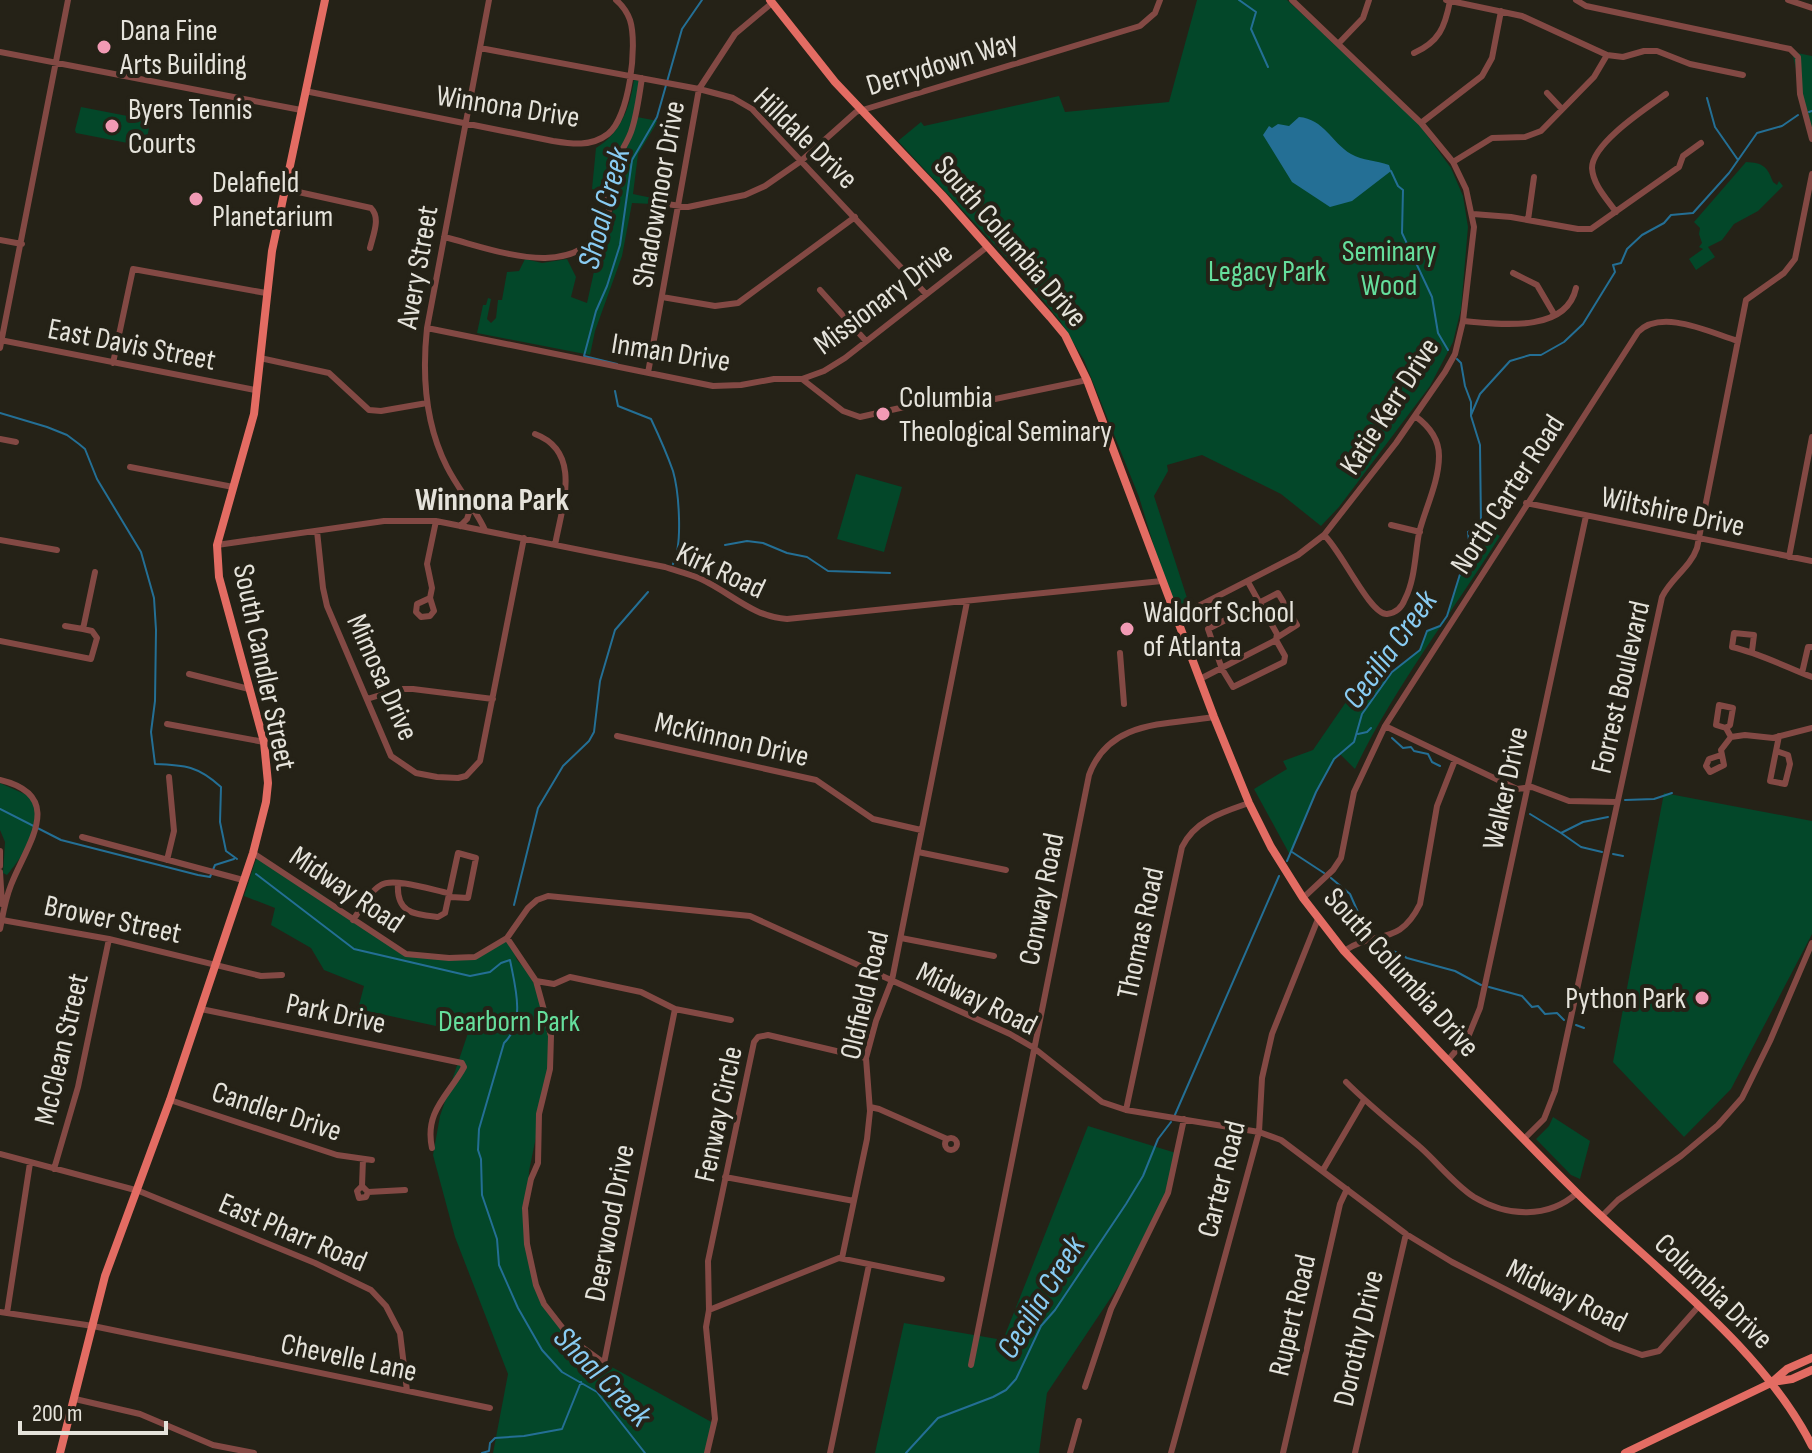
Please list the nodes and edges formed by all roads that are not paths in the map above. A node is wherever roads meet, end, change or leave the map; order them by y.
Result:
1 (68, 0) edge
2 (325, 0) edge
3 (489, 0) edge
4 (616, 0) edge
5 (1160, 0) edge
6 (1292, 0) edge
7 (1369, 0) edge
8 (1448, 0) edge
9 (1576, 0) edge
10 (1788, 0) edge
11 (771, 2) edge
12 (1812, 8) edge
13 (1501, 11) junction
14 (1339, 43) junction
15 (480, 48) junction
16 (0, 52) edge
17 (1414, 53) dead end
18 (1607, 55) junction
19 (56, 63) junction
20 (1743, 75) dead end
21 (629, 76) junction
22 (642, 78) junction
23 (699, 89) junction
24 (305, 91) junction
25 (1547, 93) dead end
26 (1666, 94) dead end
27 (1562, 109) junction
28 (301, 110) junction
29 (861, 111) junction
30 (1421, 123) junction
31 (466, 124) junction
32 (1812, 139) edge
33 (1701, 143) dead end
34 (801, 161) junction
35 (1453, 162) junction
36 (1812, 174) edge
37 (1534, 177) dead end
38 (285, 189) junction
39 (652, 202) dead end
40 (677, 205) junction
41 (1616, 212) junction
42 (1473, 214) junction
43 (855, 217) junction
44 (1528, 220) junction
45 (444, 237) junction
46 (0, 240) edge
47 (22, 244) junction
48 (987, 247) junction
49 (370, 248) dead end
50 (1513, 273) dead end
51 (1576, 288) dead end
52 (820, 290) dead end
53 (266, 293) junction
54 (926, 294) junction
55 (662, 297) junction
56 (1554, 314) junction
57 (1463, 321) junction
58 (427, 328) junction
59 (866, 341) junction
60 (1738, 341) junction
61 (0, 343) edge
62 (260, 358) junction
63 (113, 363) junction
64 (648, 373) junction
65 (802, 379) junction
66 (1087, 380) junction
67 (255, 390) junction
68 (427, 403) junction
69 (1415, 416) junction
70 (535, 434) dead end
71 (1812, 437) edge
72 (0, 439) edge
73 (16, 442) dead end
74 (130, 467) dead end
75 (233, 487) junction
76 (1526, 503) junction
77 (471, 507) junction
78 (1586, 516) junction
79 (436, 521) junction
80 (1391, 525) dead end
81 (460, 526) junction
82 (485, 530) junction
83 (317, 531) junction
84 (1420, 532) junction
85 (1324, 535) junction
86 (524, 538) junction
87 (1699, 539) junction
88 (0, 540) edge
89 (217, 545) junction
90 (555, 545) junction
91 (57, 550) dead end
92 (1789, 557) junction
93 (1812, 561) edge
94 (95, 572) dead end
95 (1162, 581) junction
96 (1248, 582) junction
97 (430, 598) dead end
98 (967, 602) junction
99 (1259, 602) junction
100 (1177, 617) junction
101 (65, 626) dead end
102 (83, 629) junction
103 (1277, 639) junction
104 (0, 641) edge
105 (1812, 647) edge
106 (1752, 651) dead end
107 (1120, 653) dead end
108 (1222, 669) junction
109 (1802, 673) junction
110 (189, 674) dead end
111 (1812, 677) edge
112 (1200, 679) junction
113 (249, 689) junction
114 (367, 699) junction
115 (493, 699) junction
116 (1124, 704) dead end
117 (1214, 717) junction
118 (167, 724) dead end
119 (1385, 726) junction
120 (1726, 728) dead end
121 (1812, 728) edge
122 (617, 736) dead end
123 (1779, 736) junction
124 (1731, 737) junction
125 (264, 742) junction
126 (1776, 751) junction
127 (1721, 755) dead end
128 (1455, 760) junction
129 (169, 777) dead end
130 (0, 780) edge
131 (1526, 789) junction
132 (1617, 802) junction
133 (1249, 803) junction
134 (921, 830) junction
135 (82, 837) dead end
136 (0, 851) edge
137 (918, 852) junction
138 (167, 860) junction
139 (250, 861) junction
140 (0, 869) edge
141 (1006, 870) dead end
142 (243, 880) junction
143 (398, 883) junction
144 (448, 893) junction
145 (1303, 898) junction
146 (1318, 919) junction
147 (2, 920) edge
148 (353, 920) junction
149 (0, 929) edge
150 (507, 938) junction
151 (901, 938) junction
152 (109, 939) junction
153 (1812, 943) edge
154 (1344, 951) junction
155 (994, 956) dead end
156 (216, 963) junction
157 (282, 975) dead end
158 (892, 980) junction
159 (536, 981) junction
160 (201, 1009) junction
161 (675, 1009) junction
162 (731, 1020) dead end
163 (1034, 1048) junction
164 (866, 1058) junction
165 (1448, 1060) junction
166 (1346, 1082) dead end
167 (170, 1100) junction
168 (1364, 1100) junction
169 (870, 1107) junction
170 (1126, 1110) junction
171 (1184, 1119) junction
172 (1259, 1132) junction
173 (947, 1139) dead end
174 (1524, 1139) junction
175 (432, 1148) dead end
176 (0, 1154) edge
177 (363, 1159) junction
178 (372, 1160) dead end
179 (30, 1163) junction
180 (54, 1169) junction
181 (1323, 1170) junction
182 (725, 1177) junction
183 (1347, 1189) junction
184 (405, 1190) dead end
185 (139, 1191) junction
186 (1577, 1193) junction
187 (854, 1201) junction
188 (1602, 1216) junction
189 (1406, 1234) junction
190 (842, 1258) junction
191 (869, 1265) junction
192 (942, 1279) dead end
193 (1698, 1307) junction
194 (709, 1310) junction
195 (4, 1312) edge
196 (93, 1326) junction
197 (1812, 1358) edge
198 (971, 1365) dead end
199 (1812, 1370) edge
200 (1771, 1383) junction
201 (1085, 1387) dead end
202 (407, 1391) junction
203 (75, 1399) junction
204 (490, 1408) dead end
205 (1079, 1421) dead end
206 (1812, 1446) edge
207 (60, 1453) edge
208 (254, 1453) edge
209 (707, 1453) edge
210 (830, 1453) edge
211 (1070, 1453) edge
212 (1171, 1453) edge
213 (1283, 1453) edge
214 (1355, 1453) edge
215 (1625, 1453) edge

1 - 19 street
2 - 24 main road, South Candler Street
3 - 15 street, Avery Street
4 - 21 street, Winnona Drive
5 - 29 street, Derrydown Way
6 - 14 street, Katie Kerr Drive
7 - 14 street
8 - 13 street
8 - 17 street
9 - 32 street
10 - 12 street
11 - 23 street, Shadowmoor Drive
11 - 29 main road, South Columbia Drive
13 - 18 street
13 - 30 street
14 - 30 street, Katie Kerr Drive
15 - 21 street, Hilldale Drive
15 - 31 street, Avery Street
16 - 19 street
18 - 20 street
18 - 27 street
19 - 28 street
19 - 47 street
21 - 22 street, Hilldale Drive
21 - 31 street, Winnona Drive
22 - 23 street, Hilldale Drive
22 - 45 street
23 - 34 street, Hilldale Drive
23 - 40 street, Shadowmoor Drive
24 - 28 main road, South Candler Street
24 - 31 street, Winnona Drive
25 - 27 street
26 - 41 street
27 - 35 street
28 - 38 main road, South Candler Street
29 - 34 street, Derrydown Way
29 - 48 main road, South Columbia Drive
30 - 35 street, Katie Kerr Drive
31 - 45 street, Avery Street
33 - 41 street
34 - 40 street, Derrydown Way
34 - 43 street, Hilldale Drive
35 - 42 street, Katie Kerr Drive
36 - 60 street, Forrest Boulevard
37 - 44 street
38 - 49 street
38 - 53 main road, South Candler Street
39 - 40 street, Derrydown Way
40 - 55 street, Shadowmoor Drive
41 - 44 street
42 - 44 street
42 - 57 street, Katie Kerr Drive
43 - 54 street, Hilldale Drive
43 - 55 street
45 - 58 street, Avery Street
46 - 47 street
47 - 61 street
48 - 54 street, Missionary Drive
48 - 66 main road, South Columbia Drive
50 - 56 street
51 - 56 street
52 - 59 street
53 - 62 main road, South Candler Street
53 - 63 street
54 - 59 street, Missionary Drive
55 - 64 street, Shadowmoor Drive
56 - 57 street
57 - 69 street, Katie Kerr Drive
58 - 64 street, Inman Drive
58 - 68 street, Avery Street
59 - 65 street, Missionary Drive
60 - 76 street, North Carter Road
60 - 87 street, Forrest Boulevard
61 - 63 street, East Davis Street
62 - 67 main road, South Candler Street
62 - 68 street
63 - 67 street, East Davis Street
64 - 65 street, Inman Drive
65 - 66 street
66 - 95 main road, South Columbia Drive
67 - 75 main road, South Candler Street
68 - 77 street, Avery Street
69 - 84 street
69 - 85 street, Katie Kerr Drive
70 - 90 street
71 - 92 street
72 - 73 street
74 - 75 street
75 - 89 main road, South Candler Street
76 - 78 street, Wiltshire Drive
76 - 119 street, North Carter Road
77 - 81 street
77 - 82 street, Avery Street
78 - 87 street, Wiltshire Drive
78 - 131 street, Walker Drive
79 - 81 street, Kirk Road
79 - 83 street, Kirk Road
79 - 97 street
80 - 84 street
81 - 82 street, Kirk Road
82 - 86 street, Kirk Road
83 - 89 street, Kirk Road
83 - 114 street, Mimosa Drive
84 - 85 street
85 - 96 street, Katie Kerr Drive
86 - 90 street, Kirk Road
86 - 115 street, Mimosa Drive
87 - 92 street, Wiltshire Drive
87 - 132 street, Forrest Boulevard
88 - 91 street
89 - 113 main road, South Candler Street
90 - 98 street, Kirk Road
92 - 93 street, Wiltshire Drive
94 - 102 street
95 - 98 street, Kirk Road
95 - 100 main road, South Columbia Drive
96 - 99 street
96 - 100 street, Katie Kerr Drive
98 - 134 street, Oldfield Road
99 - 103 street
99 - 103 street
99 - 108 street
100 - 112 main road, South Columbia Drive
101 - 102 street
102 - 104 street
103 - 108 street
103 - 108 street
105 - 109 street
106 - 109 street
107 - 116 street
108 - 112 street
109 - 111 street
110 - 113 street
112 - 117 main road, South Columbia Drive
113 - 125 main road, South Candler Street
114 - 115 street
114 - 115 street, Mimosa Drive
117 - 133 main road, South Columbia Drive
117 - 163 street, Conway Road
118 - 125 street
119 - 128 street
119 - 145 street, North Carter Road
120 - 124 street
121 - 123 street
122 - 134 street, McKinnon Drive
123 - 124 street
123 - 126 street
124 - 127 street
125 - 139 main road, South Candler Street
126 - 126 street
128 - 131 street
128 - 154 street
129 - 138 street
130 - 147 street
131 - 132 street
131 - 165 street, Walker Drive
132 - 174 street, Forrest Boulevard
133 - 145 main road, South Columbia Drive
133 - 170 street, Thomas Road
134 - 137 street, Oldfield Road
135 - 138 street
136 - 140 street
137 - 141 street
137 - 151 street, Oldfield Road
138 - 142 street
139 - 142 main road, South Candler Street
139 - 148 street, Midway Road
140 - 147 street
142 - 156 main road, South Candler Street
143 - 144 street
143 - 144 street
143 - 148 street
144 - 144 street
145 - 146 main road, South Columbia Drive
146 - 154 main road, South Columbia Drive
146 - 172 street, Carter Road
147 - 149 street
147 - 152 street, Brower Street
148 - 150 street, Midway Road
150 - 158 street, Midway Road
150 - 159 street, Deerwood Drive
151 - 155 street
151 - 158 street, Oldfield Road
152 - 156 street, Brower Street
152 - 180 street, McClean Street
153 - 188 street
154 - 165 main road, South Columbia Drive
156 - 157 street, Brower Street
156 - 160 main road, South Candler Street
158 - 163 street, Midway Road
158 - 164 street, Oldfield Road
159 - 161 street
159 - 161 street, Deerwood Drive
160 - 167 main road, South Candler Street
160 - 175 street, Park Drive
161 - 162 street
163 - 170 street, Midway Road
163 - 198 street, Conway Road
164 - 169 street, Oldfield Road
164 - 182 street, Fenway Circle
165 - 174 main road, South Columbia Drive
166 - 168 street
167 - 177 street, Candler Drive
167 - 185 main road, South Candler Street
168 - 181 street
168 - 186 street
169 - 173 street
169 - 187 street, Oldfield Road
170 - 171 street, Midway Road
171 - 172 street, Midway Road
171 - 201 street
172 - 181 street, Midway Road
172 - 212 street, Carter Road
174 - 186 main road, South Columbia Drive
176 - 179 street, East Pharr Road
177 - 178 street, Candler Drive
177 - 184 street
179 - 180 street, East Pharr Road
179 - 195 street
180 - 185 street, East Pharr Road
181 - 183 street, Midway Road
182 - 187 street
182 - 194 street, Fenway Circle
183 - 189 street, Midway Road
183 - 213 street, Rupert Road
185 - 196 main road, South Candler Street
185 - 202 street, East Pharr Road
186 - 188 main road, South Columbia Drive
187 - 190 street, Oldfield Road
188 - 193 main road, Columbia Drive
189 - 193 street, Midway Road
189 - 214 street, Dorothy Drive
190 - 191 street
190 - 194 street
191 - 192 street
191 - 210 street
193 - 200 main road, Columbia Drive
194 - 209 street
195 - 196 street, Chevelle Lane
196 - 202 street, Chevelle Lane
196 - 203 main road, South Candler Street
197 - 200 main road
199 - 200 main road
200 - 206 main road, Columbia Drive
200 - 215 main road
202 - 204 street, Chevelle Lane
203 - 207 main road, South Candler Street
203 - 208 street
205 - 211 street

